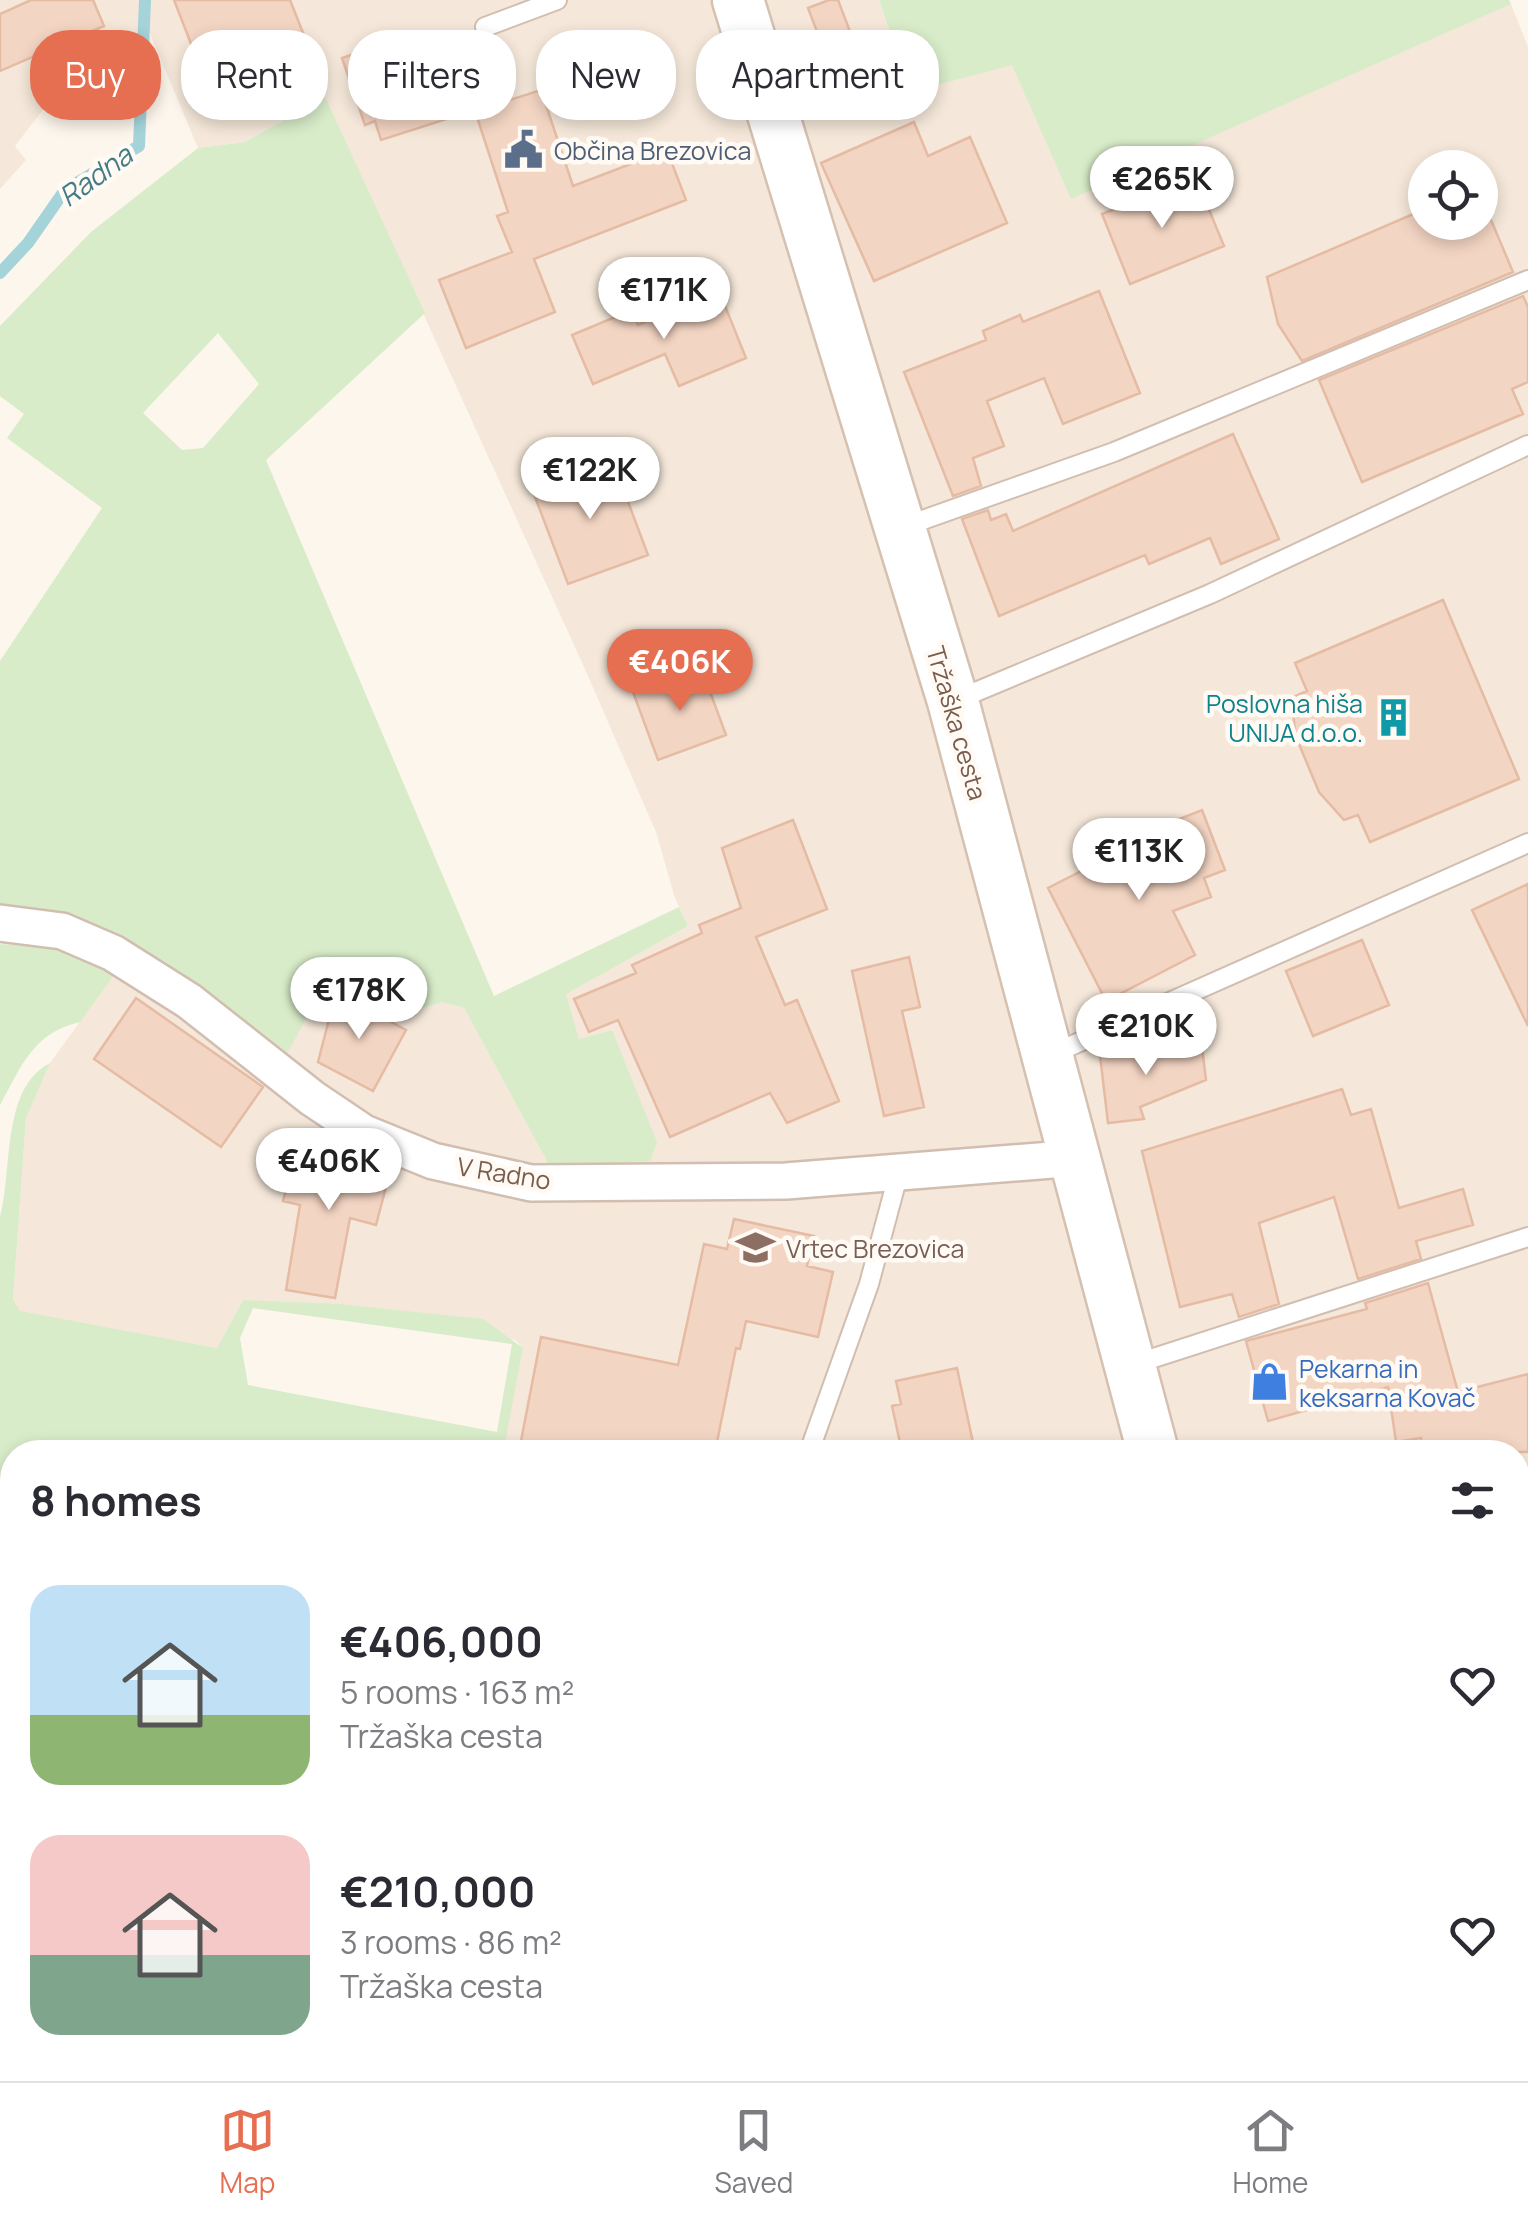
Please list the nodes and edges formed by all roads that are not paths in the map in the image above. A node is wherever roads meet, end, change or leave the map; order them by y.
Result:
1 (556, 0) edge
2 (738, 0) edge
3 (486, 27) dead end
4 (1528, 280) edge
5 (1528, 445) edge
6 (898, 529) junction
7 (953, 701) junction
8 (1528, 843) edge
9 (0, 923) edge
10 (1048, 1056) junction
11 (1077, 1158) junction
12 (899, 1172) junction
13 (1528, 1237) edge
14 (1132, 1365) junction
15 (812, 1440) edge
16 (1149, 1440) edge

1 - 3 lane
2 - 6 main road, Tržaška cesta
4 - 6 lane
5 - 7 lane
6 - 7 main road, Tržaška cesta
7 - 10 main road, Tržaška cesta
8 - 10 lane
9 - 12 street, V Radno
10 - 11 main road, Tržaška cesta
11 - 12 street, V Radno
11 - 14 main road, Tržaška cesta
12 - 15 lane
13 - 14 lane
14 - 16 main road, Tržaška cesta

